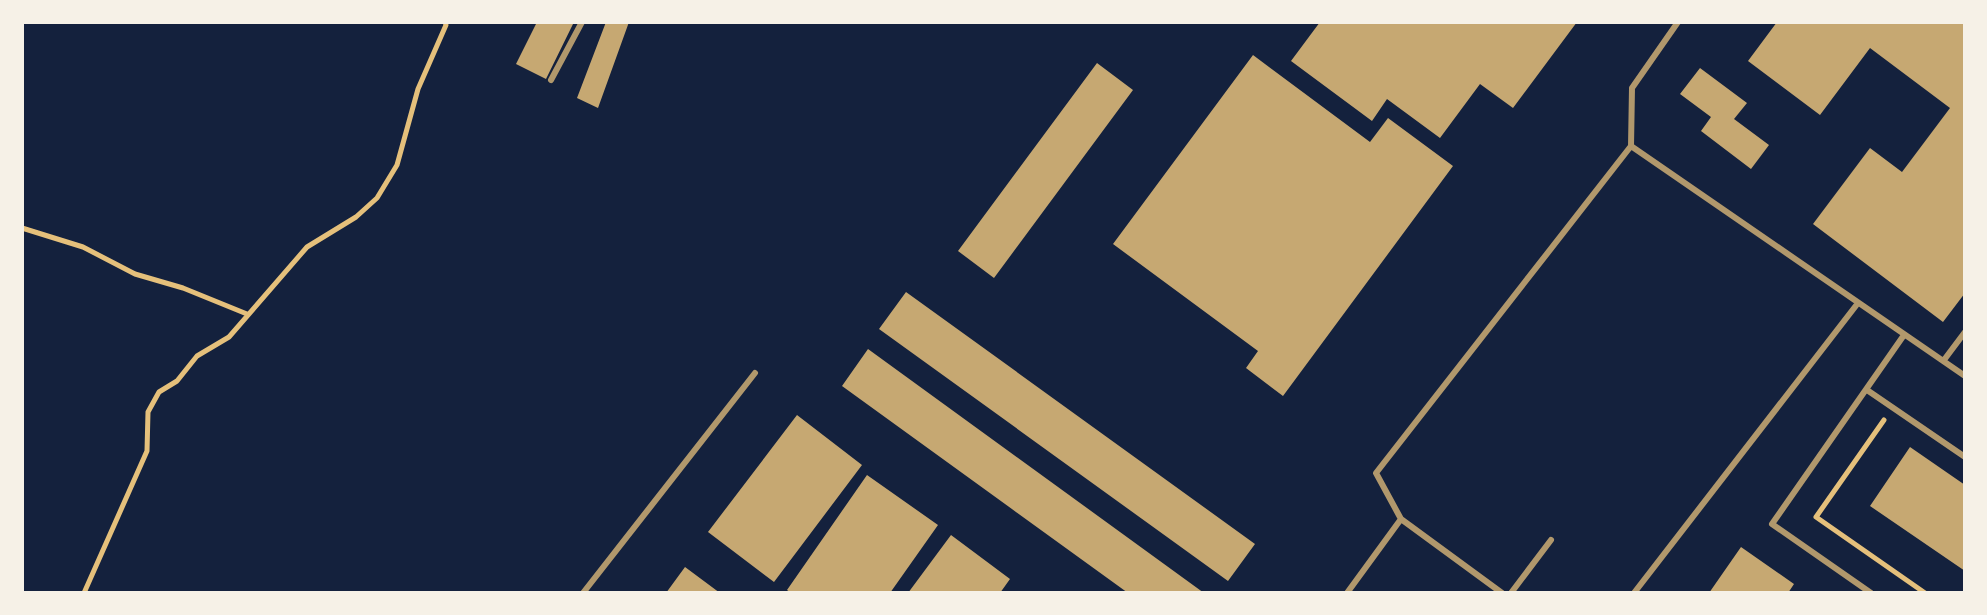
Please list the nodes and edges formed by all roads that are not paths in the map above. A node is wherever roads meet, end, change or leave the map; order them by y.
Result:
1 (582, 22) edge
2 (1678, 22) edge
3 (551, 80) dead end
4 (1631, 146) junction
5 (1858, 303) junction
6 (1965, 332) edge
7 (1904, 335) junction
8 (1944, 360) junction
9 (755, 373) dead end
10 (1965, 376) edge
11 (1867, 390) junction
12 (1965, 457) edge
13 (1401, 519) junction
14 (1551, 540) dead end
15 (583, 593) edge
16 (1347, 593) edge
17 (1502, 593) edge
18 (1511, 593) edge
19 (1634, 593) edge
20 (1871, 593) edge

1 - 3 lane
2 - 4 lane
4 - 5 lane
4 - 13 lane
5 - 7 lane
5 - 19 lane
6 - 8 lane
7 - 8 lane
7 - 11 lane
8 - 10 lane
9 - 15 lane
11 - 12 lane
11 - 20 lane
13 - 16 lane
13 - 17 lane
14 - 18 lane

